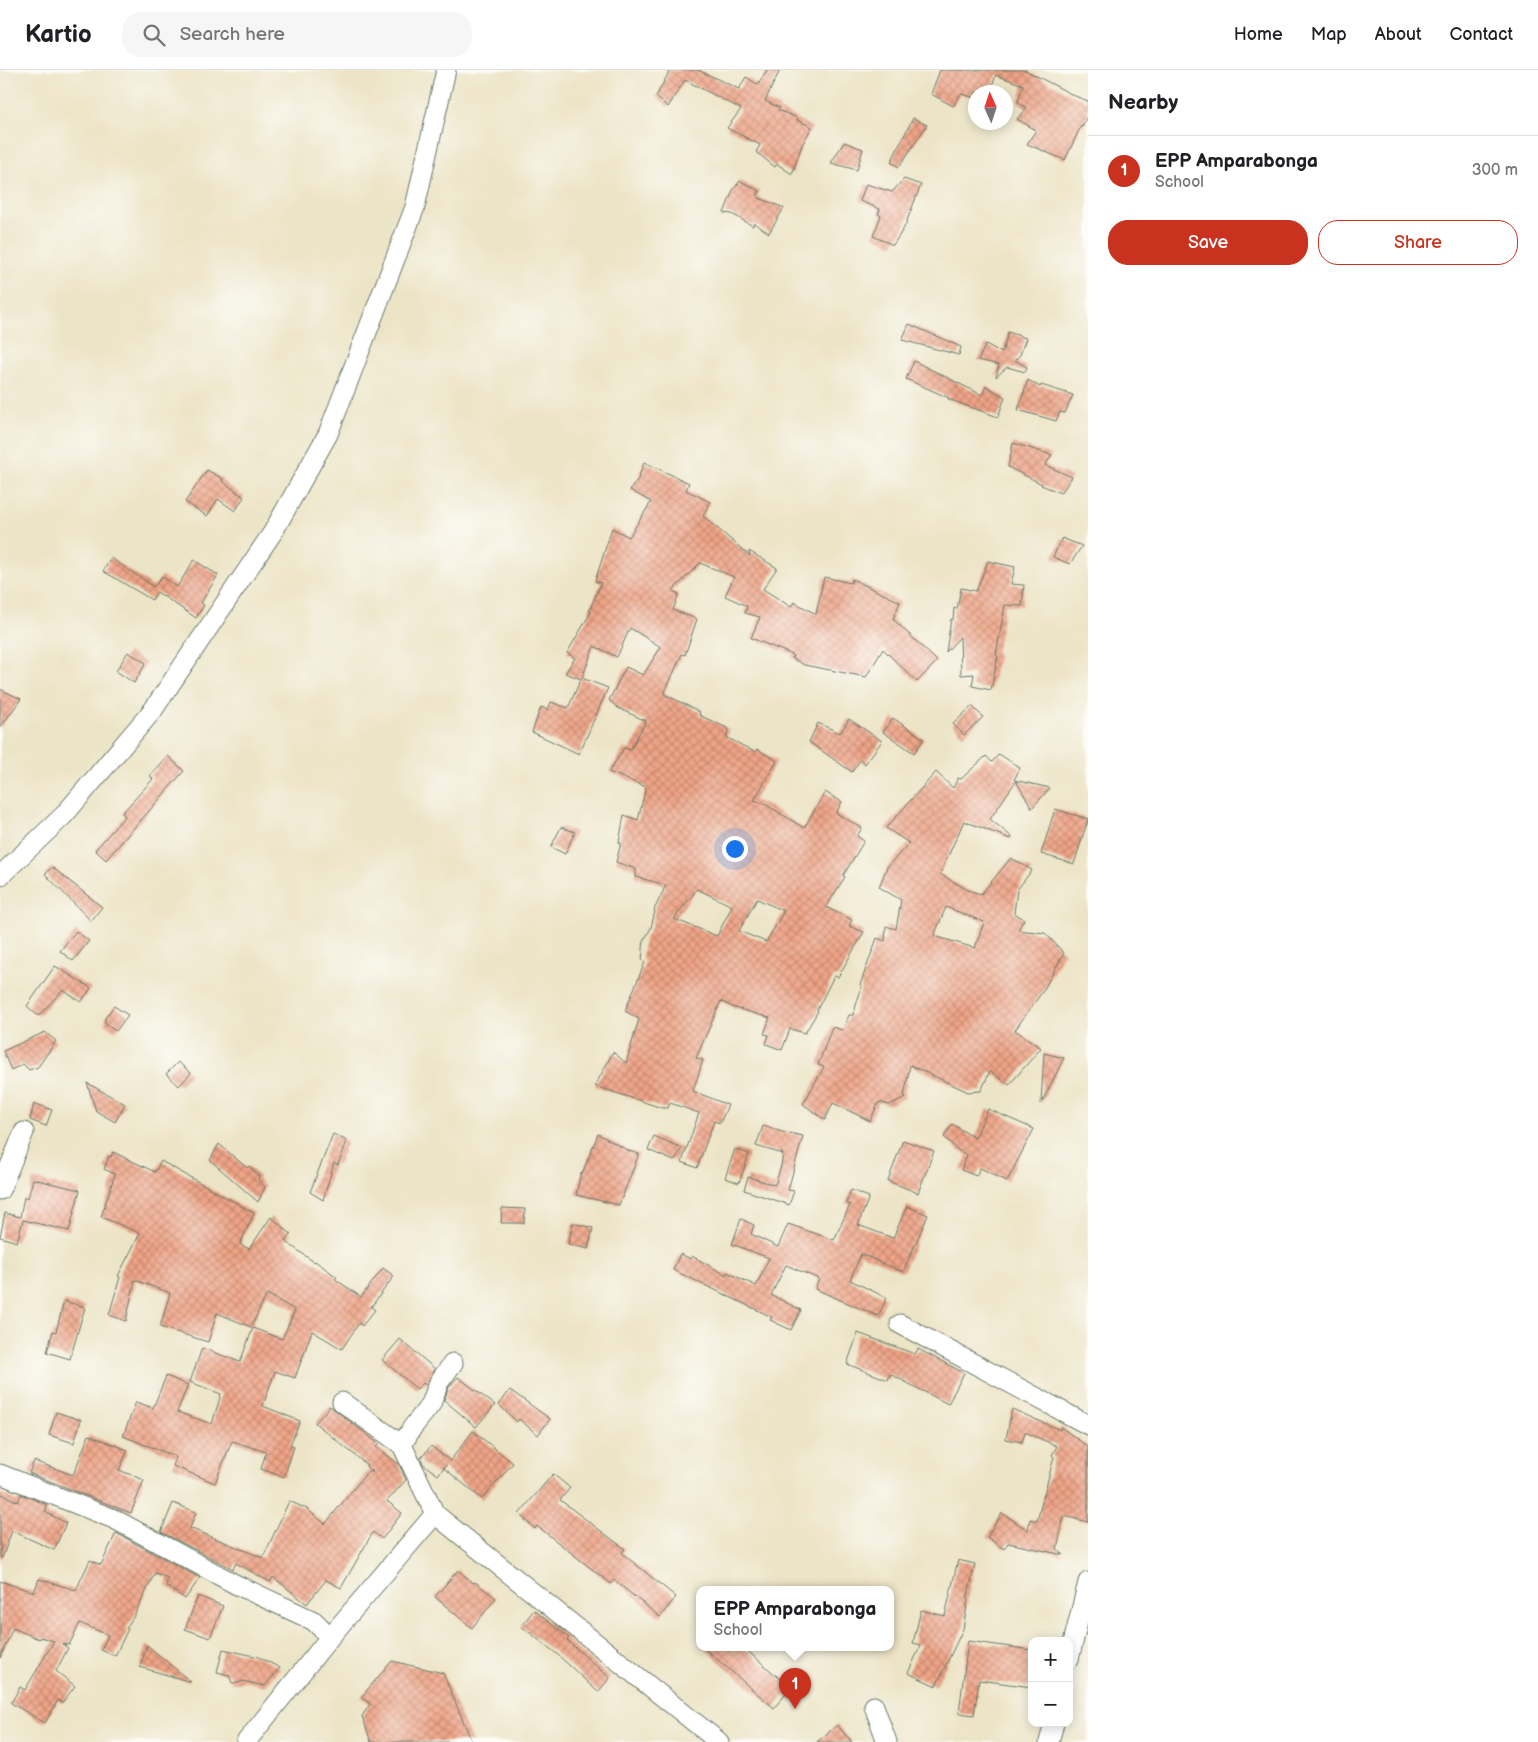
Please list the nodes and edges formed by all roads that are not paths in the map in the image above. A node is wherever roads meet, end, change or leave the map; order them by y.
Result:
1 (446, 70) edge
2 (0, 876) edge
3 (24, 1132) dead end
4 (0, 1190) edge
5 (900, 1324) dead end
6 (453, 1363) dead end
7 (342, 1402) dead end
8 (1088, 1426) edge
9 (402, 1445) junction
10 (0, 1474) edge
11 (435, 1514) junction
12 (1088, 1582) edge
13 (330, 1636) junction
14 (1073, 1643) edge
15 (874, 1706) dead end
16 (1053, 1727) edge
17 (246, 1742) edge
18 (718, 1742) edge
19 (887, 1742) edge
20 (1049, 1742) edge

1 - 2 street
3 - 4 street
5 - 8 street
6 - 9 street
7 - 9 street
9 - 11 street
10 - 13 street
11 - 13 street
11 - 18 street
12 - 14 street
13 - 17 street
15 - 19 street
16 - 20 street

